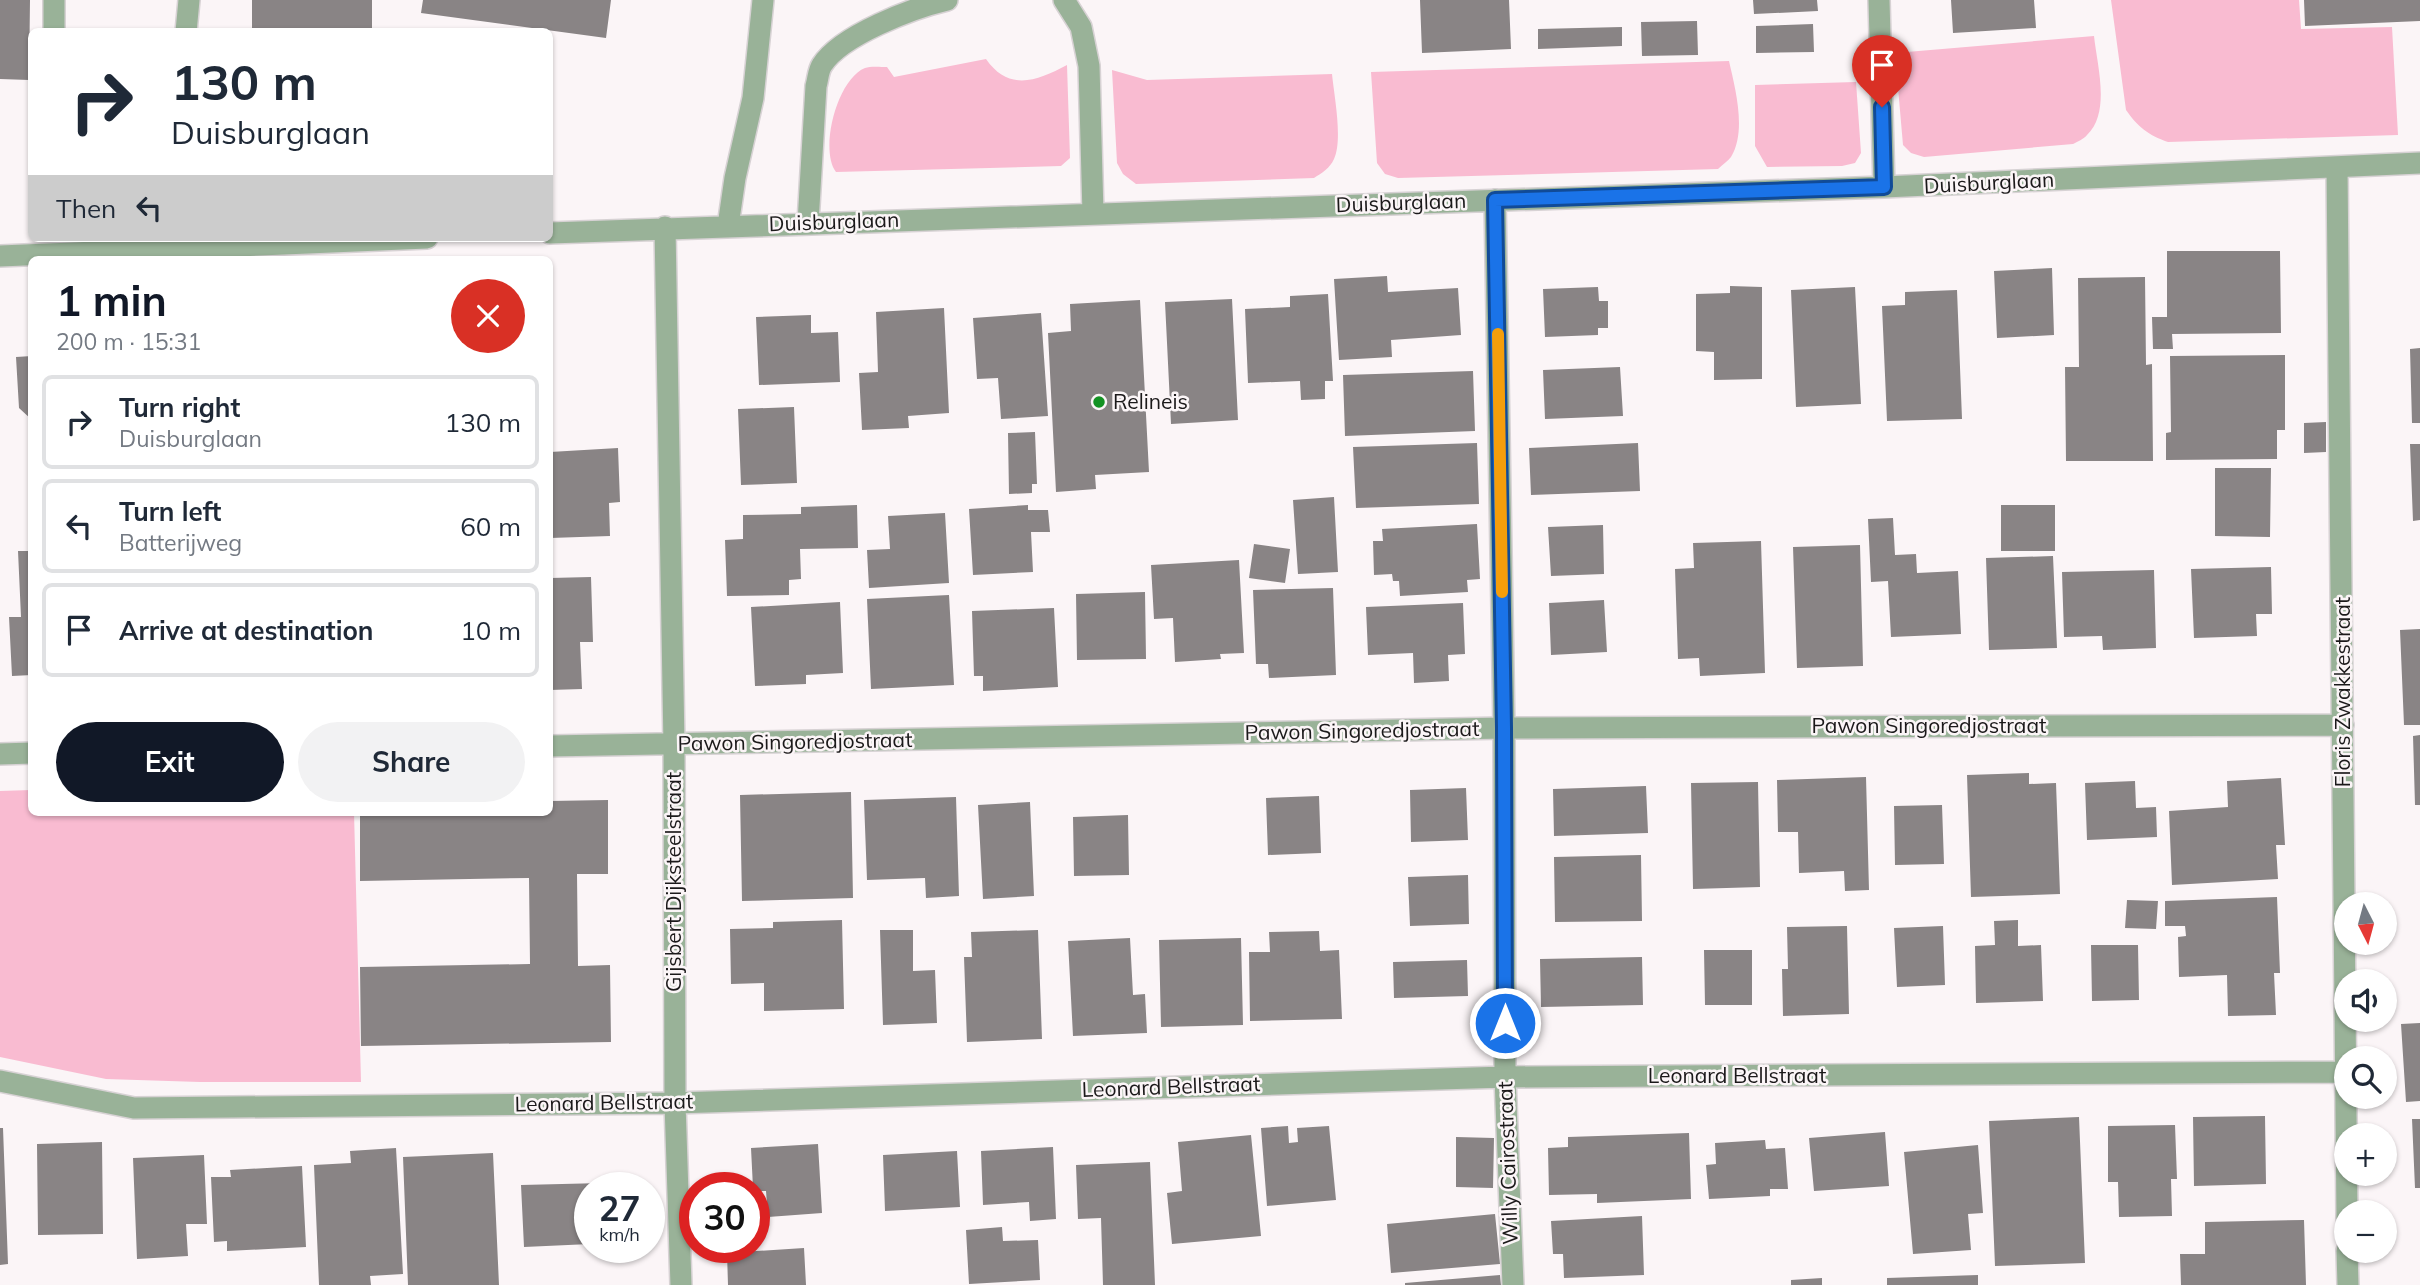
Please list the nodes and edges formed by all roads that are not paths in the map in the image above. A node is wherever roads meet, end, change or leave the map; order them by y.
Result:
1 (54, 0) edge
2 (189, 0) edge
3 (763, 0) edge
4 (947, 0) edge
5 (1064, 0) edge
6 (1879, 0) edge
7 (54, 28) edge
8 (186, 28) edge
9 (2420, 163) edge
10 (2337, 167) junction
11 (1884, 187) junction
12 (1495, 200) junction
13 (1093, 214) junction
14 (808, 223) junction
15 (728, 226) junction
16 (665, 228) junction
17 (553, 233) edge
18 (231, 242) edge
19 (182, 243) edge
20 (51, 246) edge
21 (0, 256) edge
22 (2343, 725) junction
23 (1504, 728) junction
24 (674, 745) junction
25 (553, 746) edge
26 (28, 753) edge
27 (0, 754) edge
28 (2344, 1046) edge
29 (2334, 1072) edge
30 (1505, 1077) junction
31 (0, 1081) edge
32 (674, 1103) junction
33 (2345, 1109) edge
34 (2347, 1200) edge
35 (2347, 1263) edge
36 (681, 1285) edge
37 (1513, 1285) edge
38 (2348, 1285) edge

1 - 7 street
2 - 8 street
3 - 15 street
4 - 14 street
5 - 13 street
6 - 11 street
9 - 10 street, Duisburglaan
10 - 11 street, Duisburglaan
10 - 22 street, Floris Zwakkestraat
11 - 12 street, Duisburglaan
12 - 13 street, Duisburglaan
12 - 23 street, Willy Cairostraat
13 - 14 street, Duisburglaan
14 - 15 street, Duisburglaan
15 - 16 street, Duisburglaan
16 - 17 street, Duisburglaan
16 - 24 street, Gijsbert Dijksteelstraat
18 - 19 street
19 - 20 street
20 - 21 street
22 - 23 street, Pawon Singoredjostraat
22 - 28 street, Floris Zwakkestraat
23 - 24 street, Pawon Singoredjostraat
23 - 30 street, Willy Cairostraat
24 - 25 street, Pawon Singoredjostraat
24 - 32 street, Gijsbert Dijksteelstraat
26 - 27 street
29 - 30 street, Leonard Bellstraat
30 - 32 street, Leonard Bellstraat
30 - 37 street, Willy Cairostraat
31 - 32 street, Leonard Bellstraat
32 - 36 street, Gijsbert Dijksteelstraat
33 - 34 street, Floris Zwakkestraat
35 - 38 street

